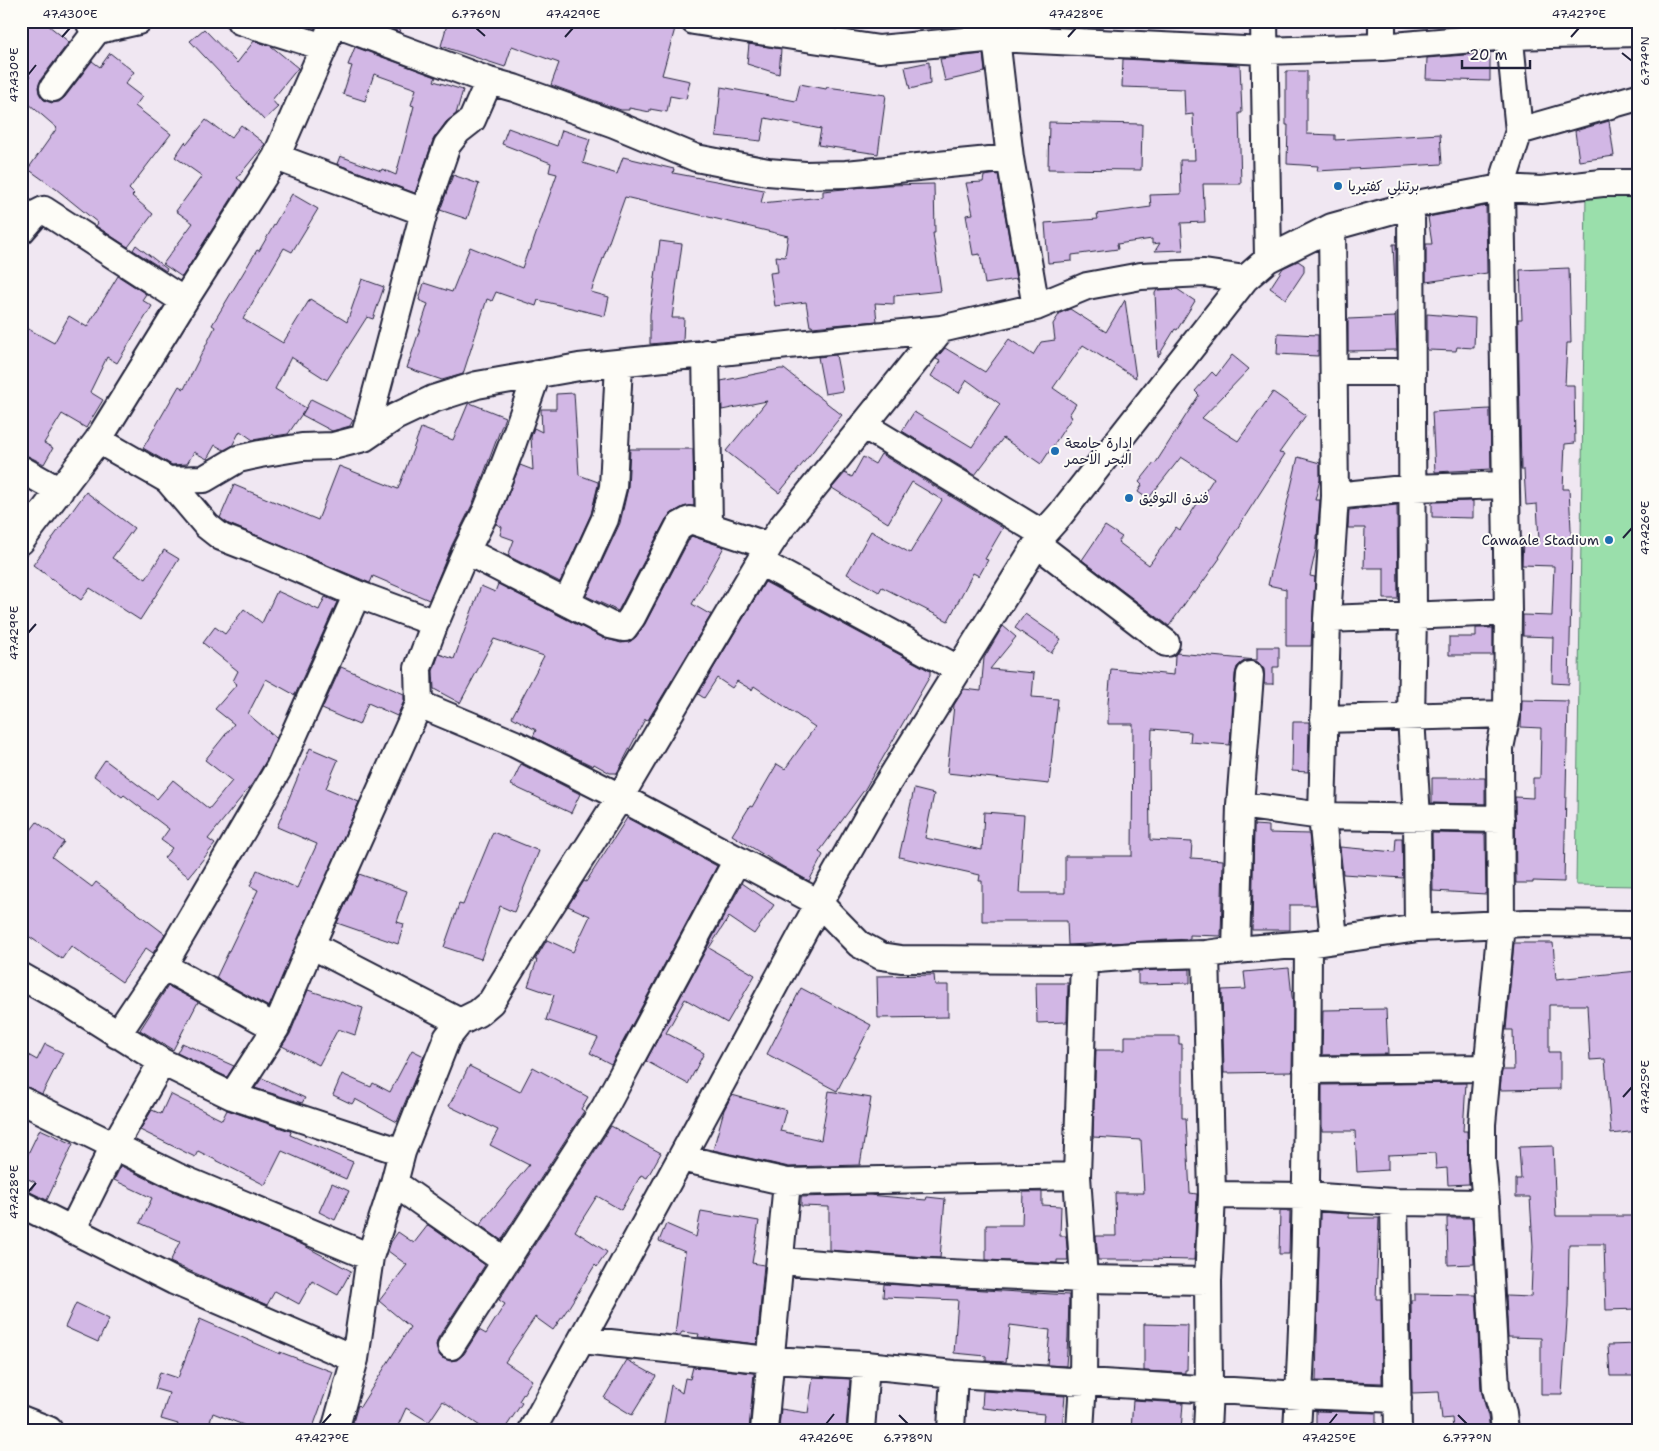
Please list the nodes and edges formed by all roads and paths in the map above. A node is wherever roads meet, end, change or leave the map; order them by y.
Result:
1 (138, 21) edge
2 (240, 21) edge
3 (694, 21) edge
4 (1264, 21) edge
5 (1382, 21) edge
6 (333, 22) edge
7 (96, 24) edge
8 (1508, 29) edge
9 (995, 30) edge
10 (1638, 33) edge
11 (1382, 47) junction
12 (324, 48) junction
13 (1265, 51) junction
14 (489, 81) junction
15 (53, 88) dead end
16 (1638, 97) edge
17 (1519, 131) junction
18 (276, 157) junction
19 (1010, 158) junction
20 (1638, 183) edge
21 (1501, 188) junction
22 (1411, 205) junction
23 (424, 212) junction
24 (1332, 227) junction
25 (21, 231) edge
26 (1268, 259) junction
27 (1245, 279) junction
28 (184, 300) junction
29 (1036, 307) junction
30 (941, 329) junction
31 (706, 352) junction
32 (619, 364) junction
33 (1334, 372) junction
34 (1412, 372) junction
35 (537, 374) junction
36 (863, 425) junction
37 (364, 438) junction
38 (98, 440) junction
39 (21, 470) edge
40 (168, 480) junction
41 (1505, 485) junction
42 (1412, 488) junction
43 (60, 491) junction
44 (1335, 496) junction
45 (709, 525) junction
46 (1040, 539) junction
47 (21, 541) edge
48 (466, 551) junction
49 (764, 554) junction
50 (357, 594) junction
51 (567, 602) junction
52 (1508, 612) junction
53 (1413, 615) junction
54 (1327, 619) junction
55 (434, 623) junction
56 (1166, 643) dead end
57 (958, 669) junction
58 (1250, 674) dead end
59 (419, 704) junction
60 (1507, 714) junction
61 (1411, 717) junction
62 (1324, 719) junction
63 (620, 797) junction
64 (1240, 804) junction
65 (1322, 816) junction
66 (1417, 818) junction
67 (1501, 819) junction
68 (737, 860) junction
69 (819, 903) junction
70 (1501, 924) junction
71 (1638, 924) edge
72 (1418, 928) junction
73 (1334, 939) junction
74 (1308, 944) junction
75 (311, 945) junction
76 (1236, 950) junction
77 (1206, 954) junction
78 (1084, 960) junction
79 (163, 966) junction
80 (21, 976) edge
81 (460, 1022) junction
82 (276, 1028) junction
83 (117, 1035) junction
84 (162, 1062) junction
85 (1488, 1068) junction
86 (1307, 1070) junction
87 (232, 1096) junction
88 (21, 1100) edge
89 (114, 1146) junction
90 (402, 1152) junction
91 (681, 1158) junction
92 (1077, 1176) junction
93 (787, 1182) junction
94 (394, 1183) junction
95 (1212, 1195) junction
96 (1306, 1196) junction
97 (1394, 1202) junction
98 (1486, 1203) junction
99 (21, 1204) edge
100 (72, 1230) junction
101 (370, 1257) junction
102 (505, 1261) junction
103 (780, 1261) junction
104 (1084, 1279) junction
105 (1208, 1280) junction
106 (582, 1340) junction
107 (451, 1346) dead end
108 (355, 1358) junction
109 (770, 1360) junction
110 (866, 1365) junction
111 (954, 1374) junction
112 (1083, 1382) junction
113 (1209, 1389) junction
114 (1300, 1395) junction
115 (1398, 1399) junction
116 (21, 1420) edge
117 (49, 1430) edge
118 (335, 1430) edge
119 (532, 1430) edge
120 (764, 1430) edge
121 (861, 1430) edge
122 (951, 1430) edge
123 (1080, 1430) edge
124 (1207, 1430) edge
125 (1297, 1430) edge
126 (1398, 1430) edge
127 (1505, 1430) edge

1 - 7 street
2 - 12 street
3 - 9 street
4 - 13 street
5 - 11 street
6 - 12 street
6 - 14 street
7 - 15 street
8 - 10 street
8 - 11 street
8 - 17 street
9 - 13 street
9 - 19 street
11 - 13 street
12 - 18 street
13 - 26 street
14 - 19 street
14 - 23 street
16 - 17 street
17 - 21 street
18 - 23 street
18 - 28 street
19 - 29 street
20 - 21 street
21 - 22 street
21 - 41 street
22 - 24 street
22 - 34 street
23 - 37 street
24 - 26 street
24 - 33 street
25 - 28 street
26 - 27 street
27 - 29 street
27 - 46 street
28 - 38 street
29 - 30 street
30 - 31 street
30 - 36 street
31 - 32 street
31 - 45 street
32 - 35 street
32 - 51 street
33 - 34 street
33 - 44 street
34 - 42 street
35 - 37 street
35 - 48 street
36 - 46 street
36 - 49 street
37 - 40 street
38 - 40 street
38 - 43 street
39 - 43 street
40 - 50 street
41 - 42 street
41 - 52 street
42 - 44 street
42 - 53 street
43 - 47 street
44 - 54 street
45 - 49 street
45 - 51 street
46 - 56 street
46 - 57 street
48 - 51 street
48 - 55 street
49 - 57 street
49 - 63 street
50 - 55 street
50 - 79 street
52 - 53 street
52 - 60 street
53 - 54 street
53 - 61 street
54 - 62 street
55 - 59 street
57 - 69 street
58 - 64 street
59 - 63 street
59 - 75 street
60 - 61 street
60 - 67 street
61 - 62 street
61 - 66 street
62 - 65 street
63 - 68 street
63 - 81 street
64 - 65 street
64 - 76 street
65 - 66 street
65 - 73 street
66 - 67 street
66 - 72 street
67 - 70 street
68 - 69 street
68 - 102 street
69 - 78 street
69 - 91 street
70 - 71 street
70 - 72 street
70 - 85 street
72 - 73 street
73 - 74 street
74 - 76 street
74 - 86 street
75 - 81 street
75 - 82 street
76 - 77 street
77 - 78 street
77 - 95 street
78 - 92 street
79 - 82 street
79 - 83 street
80 - 83 street
81 - 90 street
82 - 87 street
83 - 84 street
84 - 87 street
84 - 89 street
85 - 86 street
85 - 98 street
86 - 96 street
87 - 90 street
88 - 89 street
89 - 100 street
89 - 101 street
90 - 94 street
91 - 93 street
91 - 106 street
92 - 93 street
92 - 104 street
93 - 103 street
94 - 101 street
94 - 102 street
95 - 96 street
95 - 105 street
96 - 97 street
96 - 114 street
97 - 98 street
97 - 115 street
98 - 127 street
99 - 100 street
100 - 108 street
101 - 108 street
102 - 107 street
103 - 104 street
103 - 109 street
104 - 105 street
104 - 112 street
105 - 113 street
106 - 109 street
106 - 119 street
108 - 118 street
109 - 110 street
109 - 120 street
110 - 111 street
110 - 121 street
111 - 112 street
111 - 122 street
112 - 113 street
112 - 123 street
113 - 114 street
113 - 124 street
114 - 115 street
114 - 125 street
115 - 126 street
116 - 117 street

